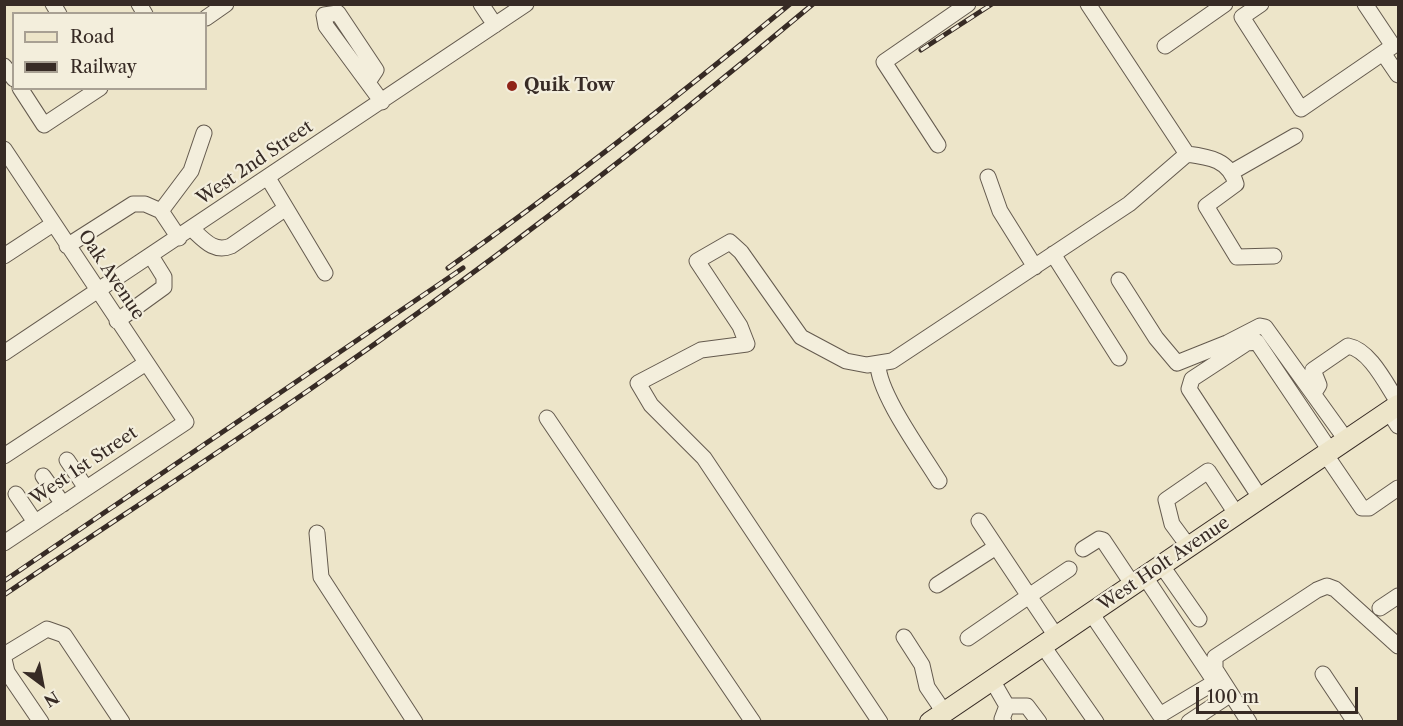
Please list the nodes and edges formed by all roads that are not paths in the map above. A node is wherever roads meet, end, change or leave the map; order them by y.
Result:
1 (226, 4) edge
2 (481, 4) edge
3 (526, 4) edge
4 (968, 4) edge
5 (1088, 4) edge
6 (1225, 4) edge
7 (1261, 4) edge
8 (1365, 4) edge
9 (1237, 11) edge
10 (207, 17) edge
11 (495, 25) junction
12 (1165, 46) dead end
13 (1383, 52) junction
14 (1398, 75) edge
15 (368, 82) dead end
16 (21, 90) edge
17 (97, 90) edge
18 (381, 102) junction
19 (204, 133) dead end
20 (1295, 136) dead end
21 (938, 144) dead end
22 (1187, 154) junction
23 (6, 155) edge
24 (1232, 172) junction
25 (988, 177) dead end
26 (268, 178) junction
27 (161, 211) junction
28 (281, 211) junction
29 (53, 224) junction
30 (185, 234) junction
31 (67, 246) junction
32 (1053, 254) junction
33 (4, 256) edge
34 (152, 256) junction
35 (1274, 256) dead end
36 (1035, 267) junction
37 (325, 273) dead end
38 (1119, 280) dead end
39 (98, 292) junction
40 (117, 321) junction
41 (4, 353) edge
42 (1119, 358) dead end
43 (146, 363) junction
44 (878, 364) junction
45 (1313, 393) junction
46 (1396, 411) edge
47 (547, 418) dead end
48 (186, 422) joint
49 (1335, 449) junction
50 (4, 456) edge
51 (67, 460) dead end
52 (43, 476) dead end
53 (939, 481) dead end
54 (86, 488) junction
55 (1398, 489) edge
56 (16, 494) dead end
57 (1261, 498) junction
58 (63, 504) junction
59 (1237, 515) junction
60 (979, 520) dead end
61 (35, 522) junction
62 (317, 533) dead end
63 (4, 543) edge
64 (996, 547) junction
65 (1189, 547) junction
66 (1083, 549) dead end
67 (1162, 566) junction
68 (1069, 569) dead end
69 (1139, 581) junction
70 (938, 585) dead end
71 (1029, 596) junction
72 (1398, 596) edge
73 (1380, 608) dead end
74 (1091, 613) junction
75 (1198, 619) dead end
76 (904, 637) dead end
77 (968, 638) dead end
78 (1049, 641) junction
79 (1398, 646) edge
80 (4, 657) edge
81 (1323, 674) dead end
82 (992, 680) junction
83 (1215, 682) junction
84 (1225, 698) junction
85 (1007, 706) junction
86 (940, 717) edge
87 (1162, 718) edge
88 (1240, 720) edge
89 (41, 722) edge
90 (122, 722) edge
91 (415, 722) edge
92 (753, 722) edge
93 (880, 722) edge
94 (1004, 722) edge
95 (1039, 722) edge
96 (1096, 722) edge
97 (1189, 722) edge
98 (1354, 722) edge

1 - 10 street
2 - 11 street
3 - 11 street, West 2nd Street
4 - 21 street
5 - 22 street
6 - 12 street
7 - 9 street
8 - 13 street
9 - 13 street
11 - 18 street, West 2nd Street
13 - 14 street
15 - 18 street
16 - 17 street
18 - 26 street, West 2nd Street
19 - 27 street
20 - 24 street
22 - 24 street
22 - 32 street
23 - 29 street, Oak Avenue
24 - 35 street
25 - 36 street
26 - 28 street
26 - 30 street, West 2nd Street
27 - 30 street
27 - 31 street
28 - 30 street
28 - 37 street
29 - 31 street, Oak Avenue
29 - 33 street
30 - 34 street, West 2nd Street
31 - 39 street, Oak Avenue
32 - 36 street
32 - 42 street
34 - 39 street, West 2nd Street
34 - 40 street
36 - 44 street
38 - 45 street
39 - 40 street, Oak Avenue
39 - 41 street, West 2nd Street
40 - 43 street, Oak Avenue
43 - 48 street, Oak Avenue
43 - 50 street
44 - 53 street
44 - 93 street
45 - 46 street
45 - 49 street
46 - 49 main road, West Holt Avenue
47 - 92 street
48 - 54 street, West 1st Street
49 - 55 street
49 - 57 main road, West Holt Avenue
49 - 57 street
51 - 54 street
52 - 58 street
54 - 58 street, West 1st Street
56 - 61 street
57 - 59 main road, West Holt Avenue
58 - 61 street, West 1st Street
59 - 65 main road, West Holt Avenue
59 - 65 street
60 - 64 street
61 - 63 street, West 1st Street
62 - 91 street
64 - 70 street
64 - 71 street
65 - 67 main road, West Holt Avenue
66 - 69 street
67 - 69 main road, West Holt Avenue
67 - 75 street
68 - 71 street
69 - 74 main road, West Holt Avenue
69 - 83 street
71 - 77 street
71 - 78 street
72 - 73 street
74 - 78 main road, West Holt Avenue
74 - 87 street
76 - 86 street
78 - 82 main road, West Holt Avenue
78 - 96 street
79 - 88 street
80 - 89 street
80 - 90 street
81 - 98 street
82 - 85 street
82 - 86 main road, West Holt Avenue
83 - 84 street
83 - 87 street
84 - 88 street
84 - 97 street
85 - 94 street
85 - 95 street

